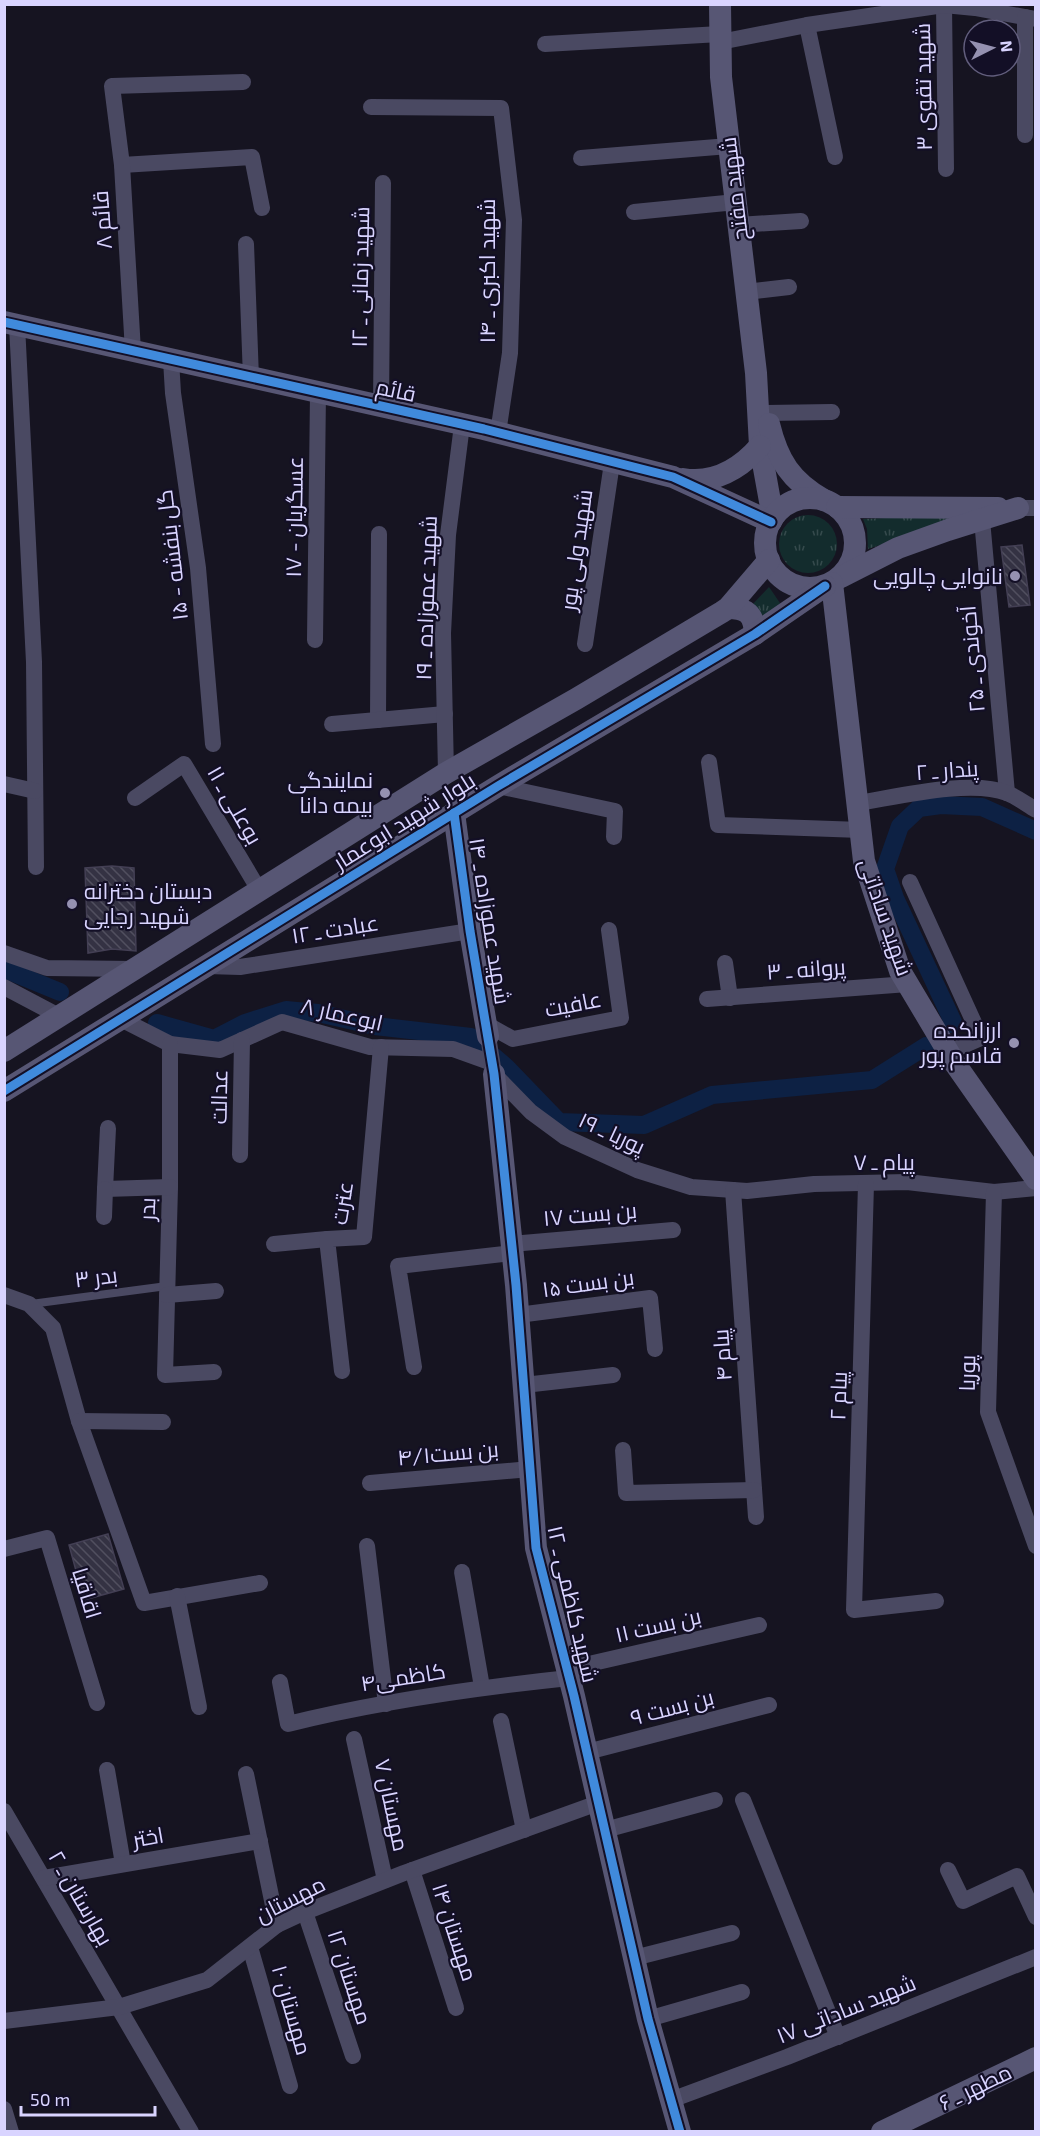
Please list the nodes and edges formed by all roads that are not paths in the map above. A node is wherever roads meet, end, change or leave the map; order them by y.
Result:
1 (720, 4) edge
2 (944, 5) edge
3 (975, 6) edge
4 (1030, 18) edge
5 (807, 25) junction
6 (720, 38) junction
7 (545, 44) dead end
8 (243, 82) dead end
9 (371, 107) dead end
10 (1025, 135) dead end
11 (729, 146) junction
12 (835, 157) dead end
13 (581, 158) dead end
14 (122, 165) junction
15 (946, 169) dead end
16 (383, 183) dead end
17 (736, 202) junction
18 (262, 208) dead end
19 (634, 212) dead end
20 (801, 220) dead end
21 (738, 225) junction
22 (246, 244) dead end
23 (789, 287) dead end
24 (746, 292) junction
25 (11, 324) edge
26 (133, 351) junction
27 (171, 360) junction
28 (756, 373) junction
29 (251, 378) junction
30 (318, 393) junction
31 (381, 407) junction
32 (832, 412) dead end
33 (766, 413) junction
34 (462, 425) junction
35 (498, 433) junction
36 (760, 446) junction
37 (612, 463) junction
38 (673, 477) junction
39 (830, 503) junction
40 (1027, 508) edge
41 (772, 520) junction
42 (982, 520) junction
43 (379, 534) dead end
44 (768, 560) junction
45 (832, 583) junction
46 (728, 608) junction
47 (755, 634) junction
48 (315, 640) dead end
49 (585, 644) dead end
50 (445, 714) junction
51 (378, 720) junction
52 (332, 724) dead end
53 (213, 744) dead end
54 (709, 762) dead end
55 (446, 773) junction
56 (4, 784) edge
57 (498, 786) junction
58 (35, 791) junction
59 (1007, 793) junction
60 (135, 798) dead end
61 (858, 802) junction
62 (1035, 810) edge
63 (454, 813) junction
64 (861, 830) junction
65 (614, 837) dead end
66 (36, 867) dead end
67 (910, 882) dead end
68 (259, 891) junction
69 (609, 930) dead end
70 (470, 931) junction
71 (4, 953) edge
72 (725, 963) dead end
73 (206, 966) junction
74 (134, 969) junction
75 (908, 984) junction
76 (4, 987) edge
77 (730, 998) junction
78 (707, 999) dead end
79 (59, 1016) junction
80 (121, 1019) junction
81 (487, 1030) junction
82 (243, 1040) junction
83 (170, 1044) junction
84 (381, 1047) junction
85 (4, 1051) edge
86 (949, 1052) junction
87 (493, 1068) junction
88 (4, 1091) edge
89 (108, 1128) dead end
90 (240, 1155) dead end
91 (1035, 1179) edge
92 (866, 1184) junction
93 (170, 1187) junction
94 (1035, 1188) edge
95 (105, 1189) junction
96 (733, 1190) junction
97 (994, 1192) junction
98 (104, 1217) dead end
99 (673, 1230) dead end
100 (327, 1239) junction
101 (274, 1244) dead end
102 (511, 1249) junction
103 (167, 1291) junction
104 (216, 1291) dead end
105 (4, 1295) edge
106 (30, 1304) junction
107 (518, 1316) junction
108 (655, 1349) dead end
109 (414, 1367) dead end
110 (342, 1371) dead end
111 (214, 1372) dead end
112 (613, 1375) dead end
113 (524, 1385) junction
114 (79, 1420) junction
115 (163, 1422) dead end
116 (623, 1450) dead end
117 (530, 1469) junction
118 (370, 1483) dead end
119 (754, 1490) junction
120 (756, 1517) dead end
121 (367, 1546) dead end
122 (1035, 1546) edge
123 (4, 1549) edge
124 (462, 1572) dead end
125 (260, 1583) dead end
126 (177, 1596) junction
127 (936, 1601) dead end
128 (759, 1625) dead end
129 (568, 1673) junction
130 (280, 1682) dead end
131 (482, 1687) junction
132 (97, 1703) dead end
133 (386, 1704) junction
134 (769, 1705) dead end
135 (199, 1707) dead end
136 (501, 1722) dead end
137 (354, 1739) dead end
138 (587, 1752) junction
139 (107, 1770) dead end
140 (246, 1774) dead end
141 (715, 1800) dead end
142 (743, 1800) dead end
143 (598, 1803) junction
144 (4, 1811) edge
145 (524, 1830) junction
146 (605, 1830) junction
147 (260, 1841) junction
148 (123, 1864) junction
149 (412, 1870) junction
150 (948, 1870) dead end
151 (44, 1878) junction
152 (385, 1880) junction
153 (305, 1912) junction
154 (1035, 1917) edge
155 (277, 1925) junction
156 (732, 1933) dead end
157 (250, 1947) junction
158 (1035, 1957) edge
159 (634, 1958) junction
160 (742, 1992) dead end
161 (119, 2007) junction
162 (456, 2008) dead end
163 (648, 2019) junction
164 (4, 2021) edge
165 (838, 2037) junction
166 (353, 2056) dead end
167 (1035, 2058) edge
168 (290, 2086) dead end
169 (671, 2100) junction
170 (4, 2109) edge
171 (11, 2132) edge
172 (191, 2132) edge
173 (680, 2132) edge
174 (882, 2132) edge

1 - 6 street, شهید مفتح
2 - 3 street
2 - 5 street
2 - 15 street, شهید تقوی ۳
3 - 4 street
4 - 10 street
5 - 6 street
5 - 12 street
6 - 7 street
6 - 11 street, شهید مفتح
8 - 14 street, قائم ۸
9 - 35 street, شهید اکبری ـ ۱۴
11 - 13 street
11 - 17 street, شهید مفتح
14 - 18 street
14 - 26 street, قائم ۸
16 - 31 street, شهید زمانی ـ ۱۲
17 - 19 street
17 - 21 street, شهید مفتح
20 - 21 street
21 - 24 street, شهید مفتح
22 - 29 street
23 - 24 street
24 - 28 street, شهید مفتح
25 - 26 street, قائم
25 - 58 street
26 - 27 street, قائم
27 - 29 street, قائم
27 - 53 street, گل بنفشه - ۱۵
28 - 33 street
28 - 36 street
29 - 30 street, قائم
30 - 31 street, قائم
30 - 48 street, عسگریان - ۱۷
31 - 34 street, قائم
32 - 33 street
33 - 39 street
34 - 35 street, قائم
34 - 50 street, شهید عموزاده ـ ۱۹
35 - 37 street, قائم
36 - 38 street
36 - 41 street
37 - 38 street, قائم
37 - 49 street, شهید ولی پور
38 - 41 street, قائم
39 - 40 street
39 - 41 street
39 - 45 street
40 - 42 street
41 - 44 street
42 - 45 street
42 - 59 street, آخوندی ـ ۲۵
43 - 51 street
44 - 45 street
44 - 46 street, بلوار شهید ابوعمار
45 - 47 street, بلوار شهید ابوعمار
45 - 61 street, شهید ساداتی
46 - 47 street
46 - 55 street, بلوار شهید ابوعمار
47 - 57 street, بلوار شهید ابوعمار
50 - 51 street
50 - 55 street, شهید عموزاده ـ ۱۹
51 - 52 street
54 - 64 street
55 - 68 street, بلوار شهید ابوعمار
56 - 58 street
57 - 63 street, بلوار شهید ابوعمار
57 - 65 street
58 - 66 street
59 - 61 street, پندار ـ ۲
59 - 62 street, پندار ـ ۲
60 - 68 street, بوعلی ـ ۱۱
61 - 64 street, شهید ساداتی
63 - 70 street, شهید عموزاده ـ ۱۴
63 - 73 street, بلوار شهید ابوعمار
64 - 75 street, شهید ساداتی
67 - 86 street
68 - 74 street, بلوار شهید ابوعمار
69 - 81 street, عافیت
70 - 73 street, عبادت ـ ۱۲
70 - 81 street, شهید عموزاده ـ ۱۴
71 - 74 street
72 - 77 street
73 - 80 street, بلوار شهید ابوعمار
74 - 79 street, بلوار شهید ابوعمار
75 - 77 street, پروانه ـ ۳
75 - 86 street, شهید ساداتی
76 - 79 street
77 - 78 street, پروانه ـ ۳
79 - 85 street, بلوار شهید ابوعمار
80 - 83 street, ابوعمار ۸
80 - 88 street, بلوار شهید ابوعمار
81 - 87 street
82 - 83 street, ابوعمار ۸
82 - 84 street, ابوعمار ۸
82 - 90 street, عدالت
83 - 93 street, بدر
84 - 87 street, ابوعمار ۸
84 - 100 street, عترت
86 - 91 street, شهید ساداتی
87 - 96 street, پوریا ـ ۱۹
87 - 102 street, شهید کاظمی ـ ۱۲
89 - 95 street
92 - 96 street, پیام ـ ۷
92 - 97 street, پیام ـ ۷
92 - 127 street, پیام ۲
93 - 95 street
93 - 103 street, بدر
94 - 97 street, پیام ـ ۷
95 - 98 street
96 - 119 street, پیام ۴
97 - 122 street, پوریا
99 - 102 street, بن بست ۱۷
100 - 101 street
100 - 110 street, عترت
102 - 107 street, شهید کاظمی ـ ۱۲
102 - 109 street, بن بست ۱۷
103 - 104 street
103 - 106 lane, بدر ۳
103 - 111 street, بدر
105 - 106 street
106 - 114 street
107 - 108 street, بن بست ۱۵
107 - 113 street, شهید کاظمی ـ ۱۲
112 - 113 street
113 - 117 street, شهید کاظمی ـ ۱۲
114 - 115 street
114 - 126 street
116 - 119 street
117 - 118 street, بن بست۴/۱
117 - 129 street, شهید کاظمی ـ ۱۲
119 - 120 street, پیام ۴
121 - 133 street
123 - 132 street, اقاقیا
124 - 131 street
125 - 126 street
126 - 135 street
128 - 129 street, بن بست ۱۱
129 - 131 street, کاظمی۴
129 - 138 street, شهید کاظمی ـ ۱۲
130 - 133 street, کاظمی۴
131 - 133 street, کاظمی۴
134 - 138 street, بن بست ۹
136 - 145 street
137 - 152 street, مهستان ۷
138 - 143 street, شهید کاظمی ـ ۱۲
139 - 148 street
140 - 147 street
141 - 146 street
142 - 165 street
143 - 145 street, مهستان
143 - 146 street, شهید کاظمی ـ ۱۲
144 - 151 street, بهارستان ـ ۲
145 - 149 street, مهستان
146 - 159 street, شهید کاظمی ـ ۱۲
147 - 148 street, اختر
147 - 155 street
148 - 151 street, اختر
149 - 152 street, مهستان
149 - 162 street, مهستان ۱۴
150 - 154 street
151 - 161 street, بهارستان ـ ۲
152 - 153 street, مهستان
153 - 155 street, مهستان
153 - 166 street, مهستان ۱۲
155 - 157 street, مهستان
156 - 159 street
157 - 161 street, مهستان
157 - 168 street, مهستان ۱۰
158 - 165 street, شهید ساداتی ۱۷
159 - 163 street, شهید کاظمی ـ ۱۲
160 - 163 street
161 - 164 street, مهستان
161 - 172 street, بهارستان ـ ۲
163 - 169 street, شهید کاظمی ـ ۱۲
165 - 169 street, شهید ساداتی ۱۷
167 - 174 street, مطهر ـ ۶
169 - 173 street, شهید کاظمی ـ ۱۲
170 - 171 street

